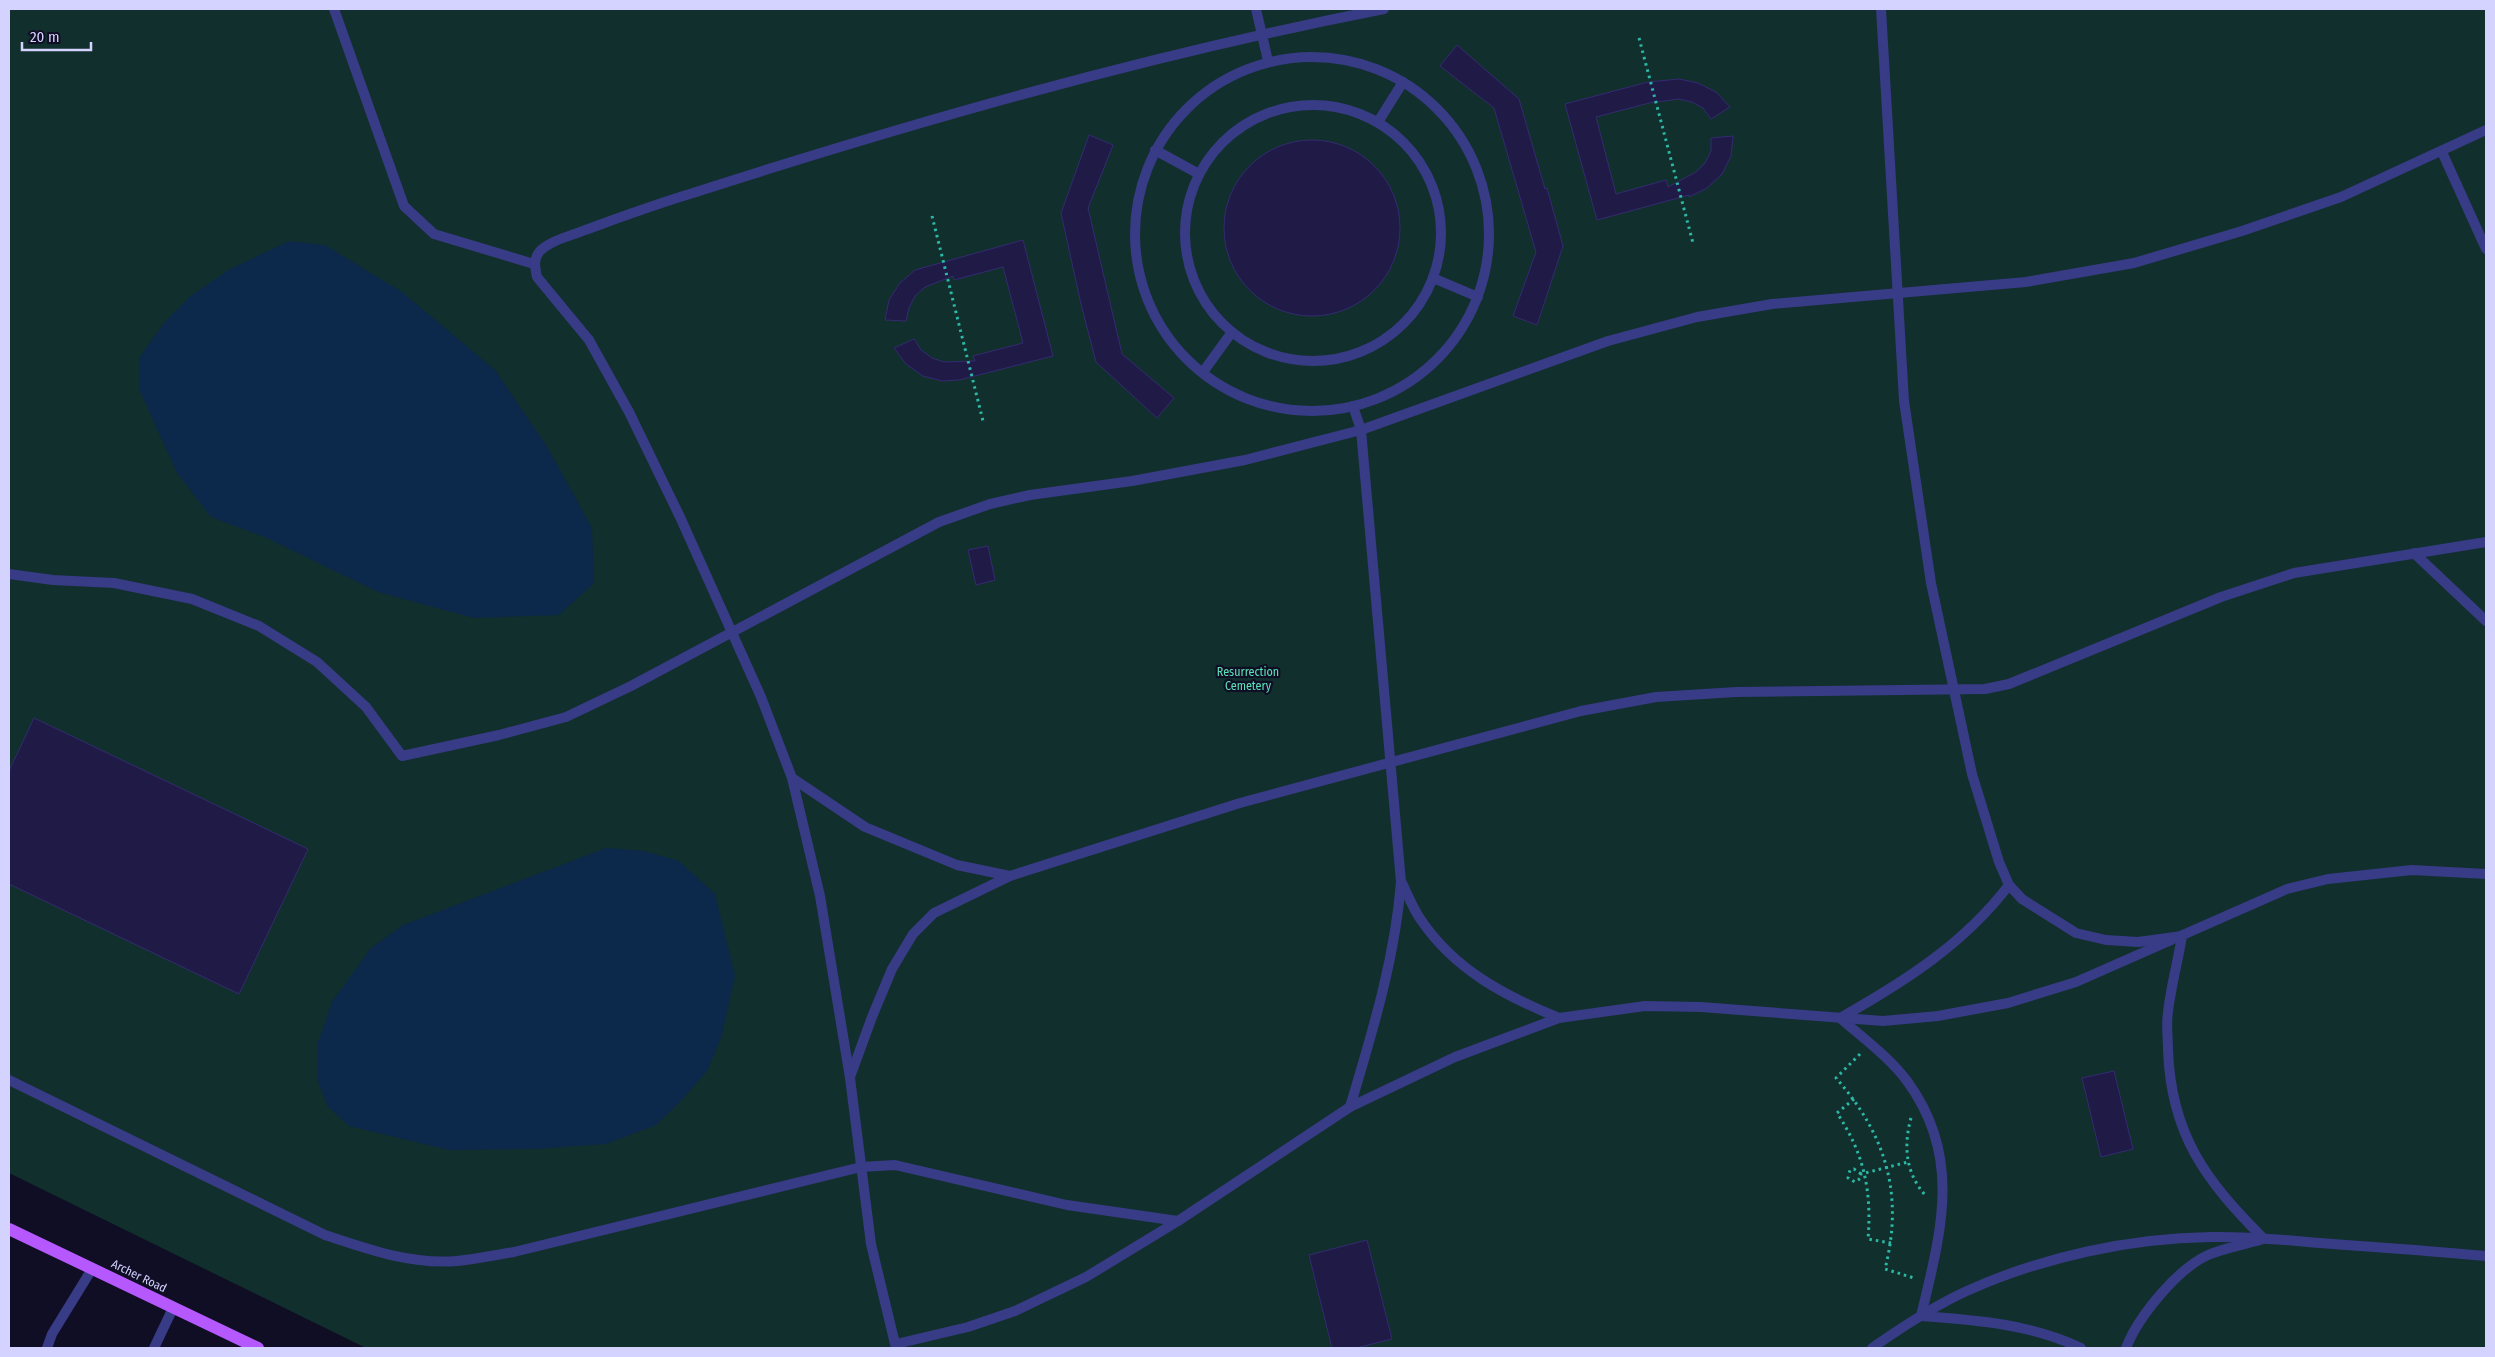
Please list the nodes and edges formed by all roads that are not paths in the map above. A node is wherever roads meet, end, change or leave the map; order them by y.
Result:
1 (334, 9) edge
2 (1256, 9) edge
3 (1384, 9) edge
4 (1882, 9) edge
5 (1261, 33) junction
6 (1268, 61) junction
7 (1403, 82) junction
8 (1378, 122) junction
9 (2486, 130) edge
10 (1155, 150) junction
11 (2442, 152) junction
12 (1200, 174) junction
13 (2486, 249) edge
14 (534, 264) junction
15 (1432, 278) junction
16 (1898, 292) junction
17 (1478, 297) junction
18 (1232, 332) junction
19 (1203, 372) junction
20 (1353, 406) junction
21 (1361, 430) junction
22 (2486, 542) edge
23 (2414, 553) junction
24 (9, 574) edge
25 (2486, 621) edge
26 (732, 631) junction
27 (1954, 689) junction
28 (1390, 763) junction
29 (792, 778) junction
30 (2486, 874) edge
31 (1010, 876) junction
32 (1401, 882) junction
33 (2009, 885) junction
34 (2182, 936) junction
35 (1559, 1018) junction
36 (1840, 1018) junction
37 (850, 1078) junction
38 (9, 1080) edge
39 (1350, 1107) junction
40 (861, 1167) junction
41 (1178, 1221) junction
42 (9, 1229) edge
43 (2264, 1239) junction
44 (2486, 1256) edge
45 (92, 1269) junction
46 (173, 1308) junction
47 (1921, 1316) junction
48 (896, 1346) edge
49 (47, 1348) edge
50 (154, 1348) edge
51 (258, 1348) edge
52 (1872, 1348) edge
53 (2081, 1348) edge
54 (2126, 1348) edge

1 - 14 lane
2 - 5 lane
3 - 5 lane
4 - 16 lane
5 - 6 lane
5 - 14 lane
6 - 7 lane
6 - 10 lane
7 - 8 lane
7 - 17 lane
8 - 12 lane
8 - 15 lane
9 - 11 lane
10 - 12 lane
10 - 19 lane
11 - 13 lane
11 - 16 lane
12 - 18 lane
14 - 26 lane
15 - 17 lane
15 - 18 lane
16 - 21 lane
16 - 27 lane
17 - 20 lane
18 - 19 lane
19 - 20 lane
20 - 21 lane
21 - 26 lane
21 - 28 lane
22 - 23 lane
23 - 25 lane
23 - 27 lane
24 - 26 lane
26 - 29 lane
27 - 28 lane
27 - 33 lane
28 - 31 lane
28 - 32 lane
29 - 31 lane
29 - 37 lane
30 - 34 lane
31 - 37 lane
32 - 35 lane
32 - 39 lane
33 - 34 lane
33 - 36 lane
34 - 36 lane
34 - 43 lane
35 - 36 lane
35 - 39 lane
36 - 47 lane
37 - 40 lane
38 - 40 lane
39 - 41 lane
40 - 41 lane
40 - 48 lane
41 - 48 lane
42 - 45 main road, Archer Road
43 - 44 lane
43 - 47 lane
43 - 54 lane
45 - 46 main road, Archer Road
45 - 49 lane
46 - 50 lane
46 - 51 main road, Archer Road
47 - 52 lane
47 - 53 lane

